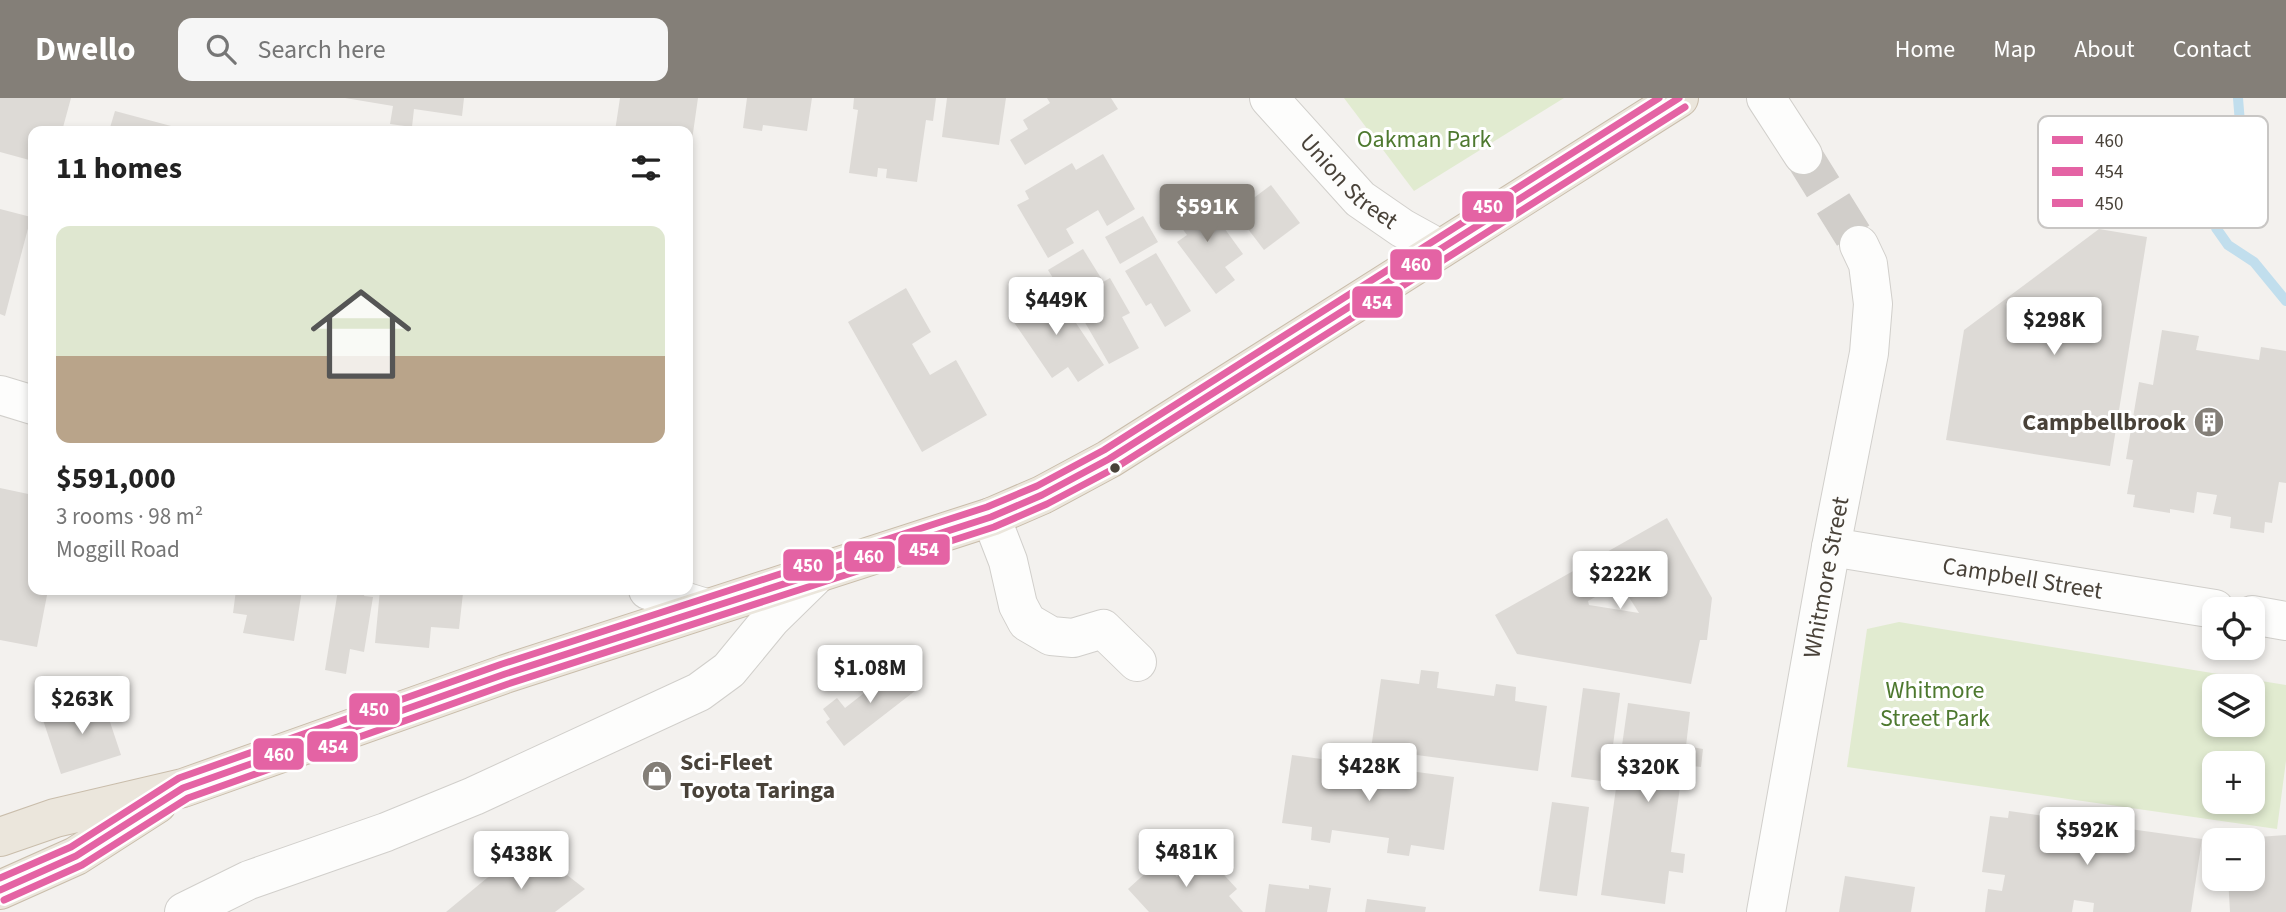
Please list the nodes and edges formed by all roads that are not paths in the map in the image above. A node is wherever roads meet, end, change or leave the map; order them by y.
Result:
1 (1269, 98) edge
2 (1679, 98) edge
3 (1766, 98) edge
4 (1803, 155) tunnel mouth
5 (1859, 245) tunnel mouth
6 (1440, 249) junction
7 (0, 395) edge
8 (28, 403) edge
9 (991, 517) junction
10 (1830, 547) junction
11 (817, 574) junction
12 (664, 595) edge
13 (2202, 607) edge
14 (706, 608) junction
15 (2265, 617) edge
16 (2286, 621) edge
17 (1137, 662) dead end
18 (183, 788) junction
19 (0, 837) edge
20 (0, 890) edge
21 (184, 912) edge
22 (1766, 912) edge

1 - 6 street, Union Street
2 - 6 highway
3 - 4 street
5 - 10 street, Whitmore Street
6 - 9 highway
7 - 8 street
9 - 11 highway
9 - 17 street
10 - 13 street, Campbell Street
10 - 22 street, Whitmore Street
11 - 14 highway
11 - 21 street
12 - 14 street
14 - 18 highway
15 - 16 street
18 - 19 highway
18 - 20 highway

